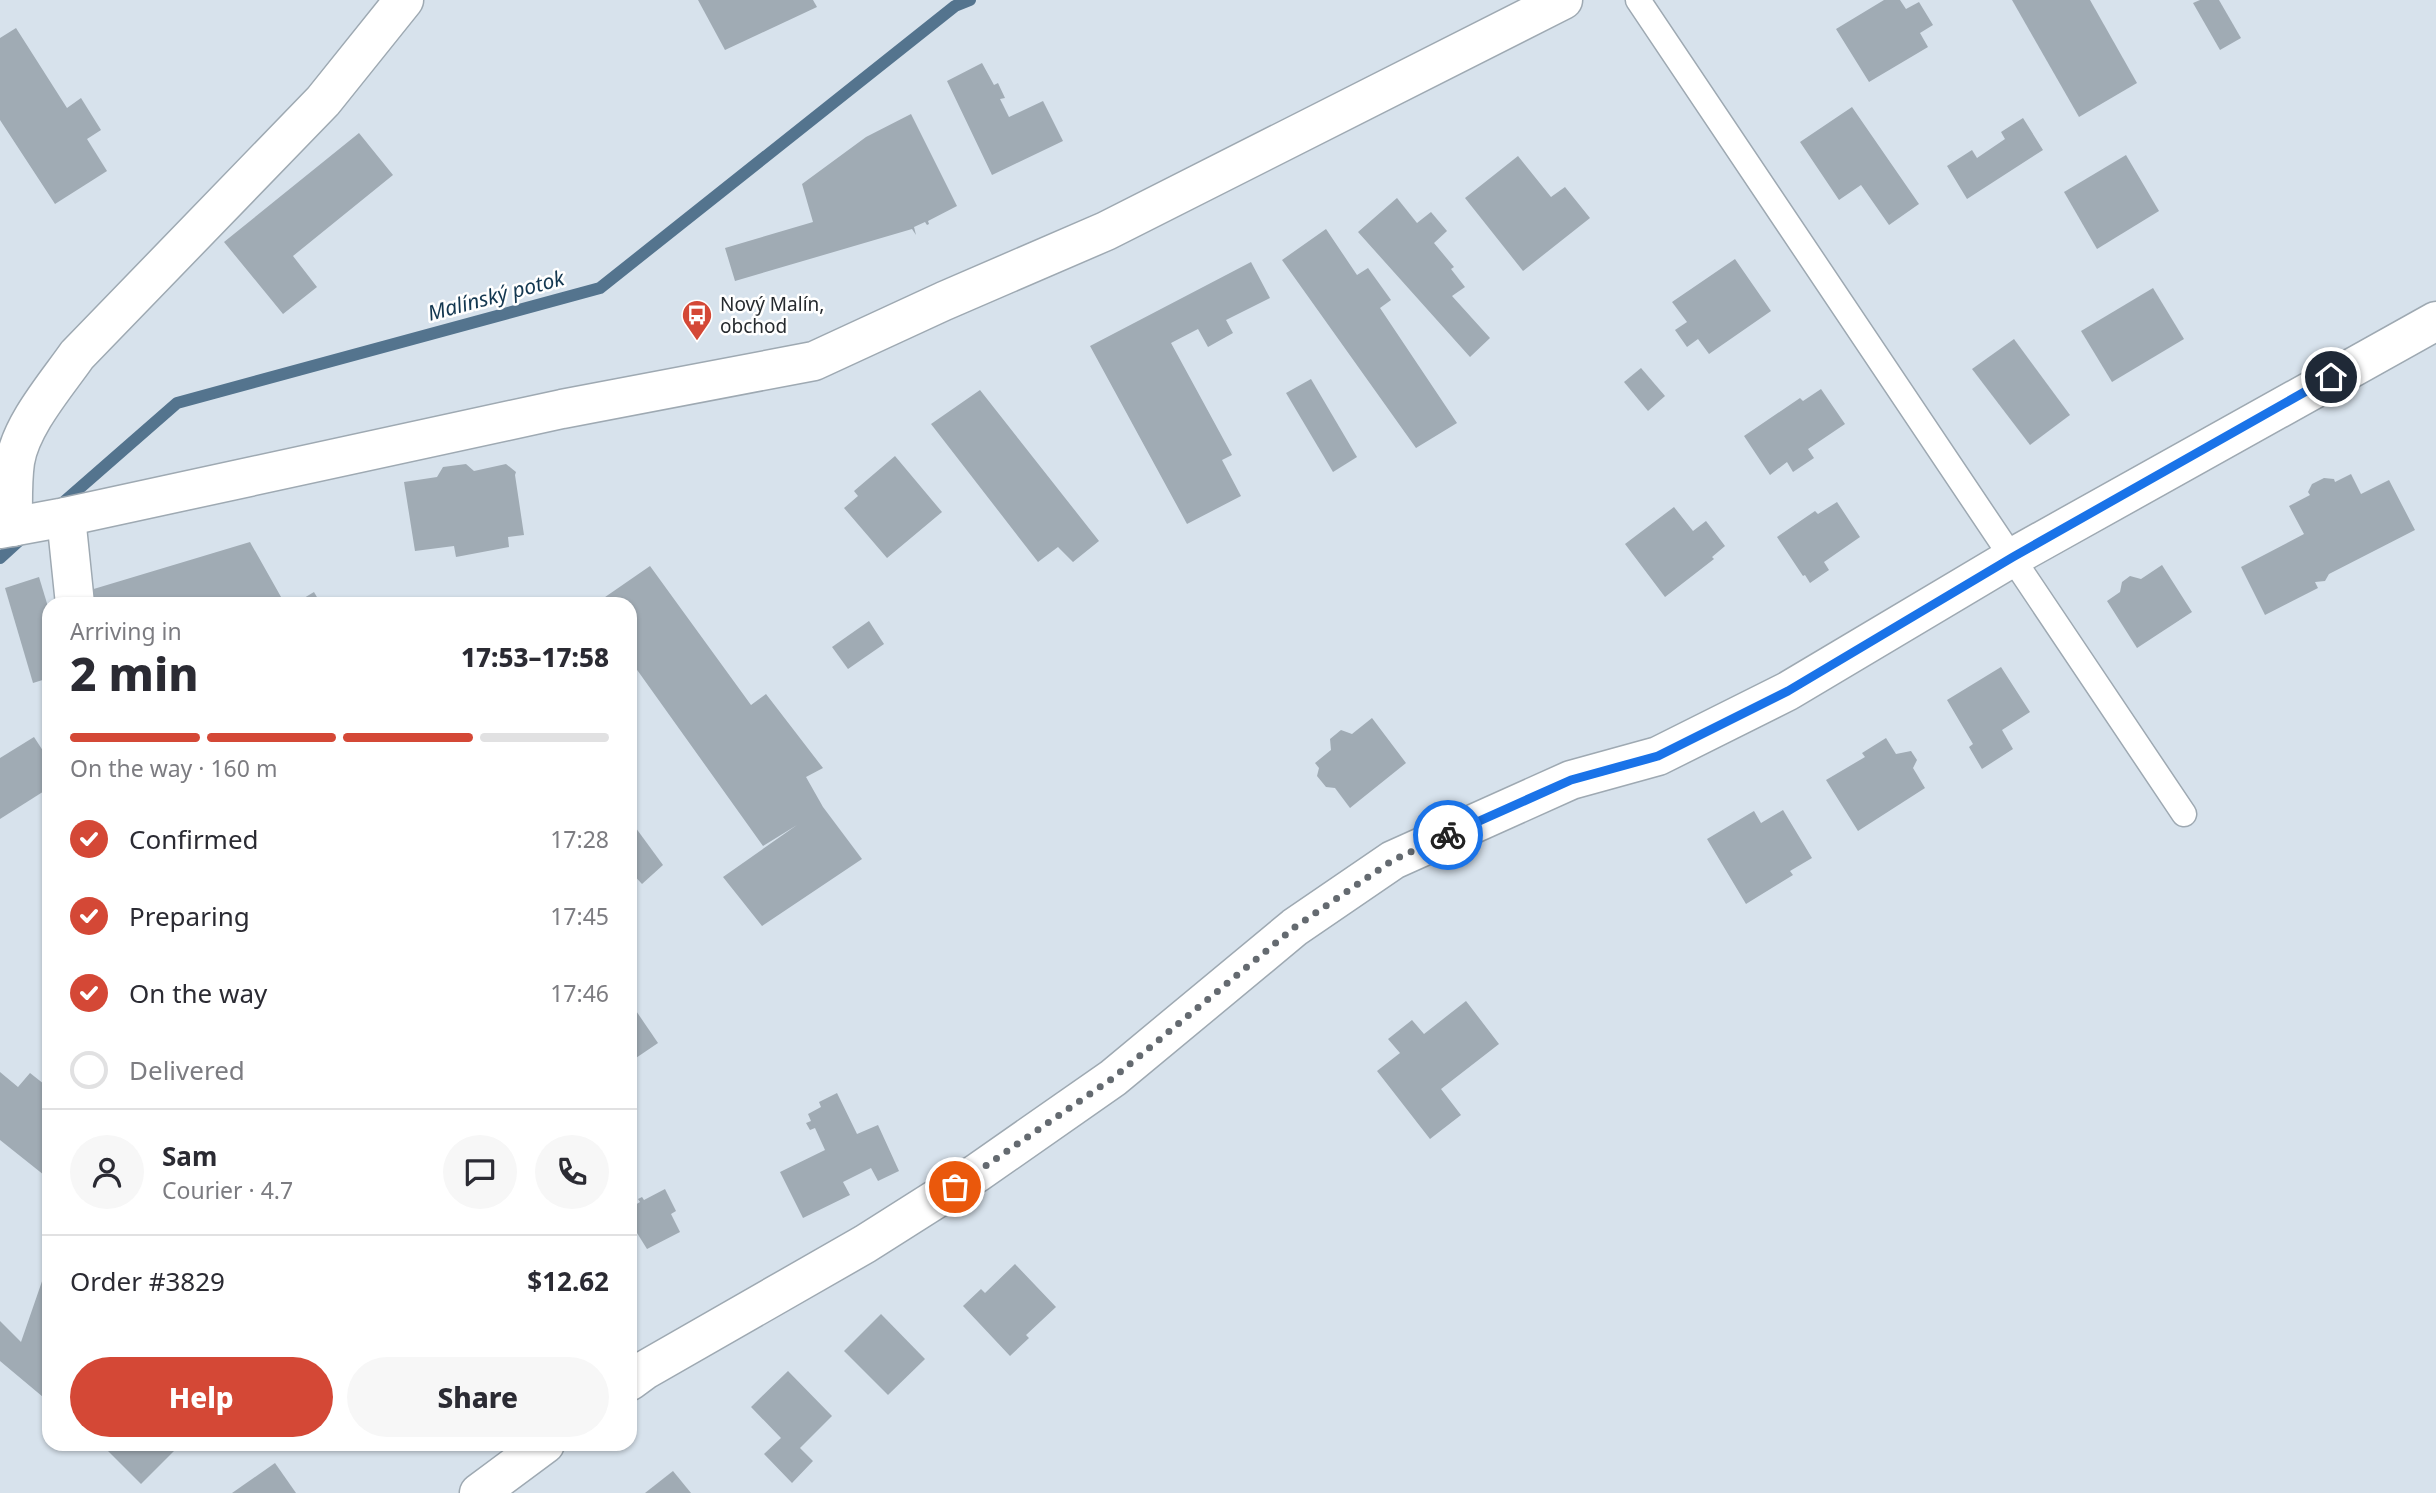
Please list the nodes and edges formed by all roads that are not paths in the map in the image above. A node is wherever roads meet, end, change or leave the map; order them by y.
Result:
1 (404, 0) edge
2 (1563, 0) edge
3 (1638, 0) edge
4 (2436, 321) edge
5 (63, 517) junction
6 (6, 528) edge
7 (2013, 557) junction
8 (74, 597) edge
9 (2184, 814) dead end
10 (637, 1376) edge
11 (535, 1451) edge
12 (478, 1493) edge

1 - 6 street
2 - 5 street
3 - 7 lane
4 - 7 street
5 - 6 street
5 - 8 street
7 - 9 lane
7 - 10 street
11 - 12 street

